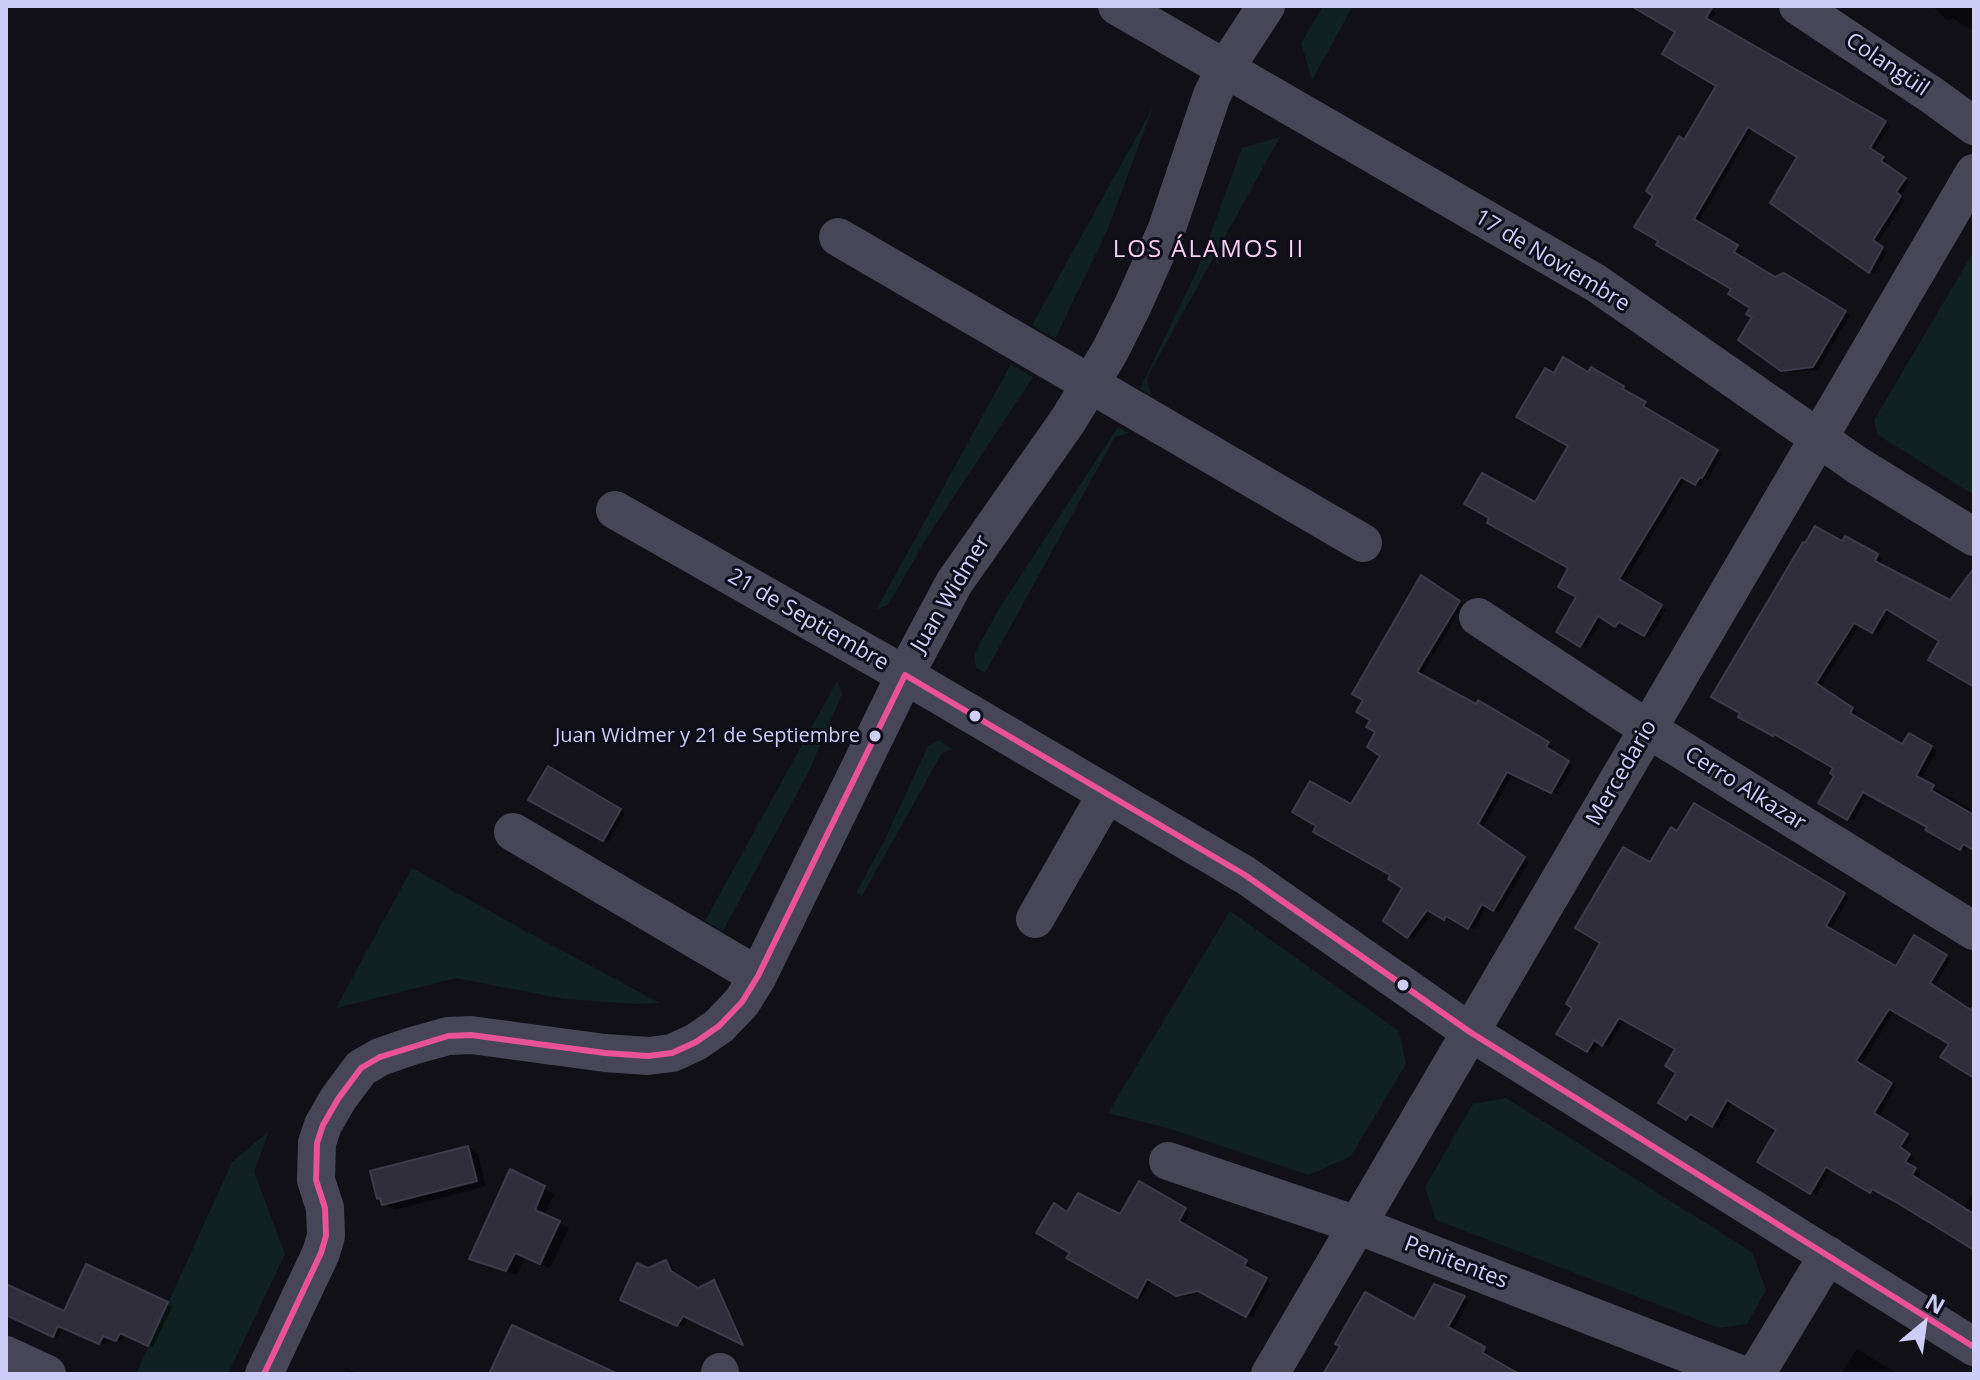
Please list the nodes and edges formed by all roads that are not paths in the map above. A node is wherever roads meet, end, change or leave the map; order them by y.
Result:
1 (1117, 6) edge
2 (1266, 6) edge
3 (1798, 6) edge
4 (1225, 69) junction
5 (1974, 126) edge
6 (1974, 173) edge
7 (838, 237) dead end
8 (1090, 384) junction
9 (1819, 438) junction
10 (615, 510) dead end
11 (1974, 537) edge
12 (1363, 543) dead end
13 (1478, 617) dead end
14 (905, 675) junction
15 (1648, 729) junction
16 (1106, 795) junction
17 (513, 832) dead end
18 (1035, 919) dead end
19 (1974, 931) edge
20 (758, 976) junction
21 (1470, 1032) junction
22 (1168, 1161) dead end
23 (1357, 1225) junction
24 (1828, 1255) junction
25 (1974, 1347) edge
26 (6, 1355) edge
27 (47, 1374) edge
28 (264, 1374) edge
29 (1270, 1374) edge
30 (1740, 1374) edge
31 (1756, 1374) edge

1 - 4 street, 17 de Noviembre
2 - 4 street, Juan Widmer
3 - 5 street, Colangüil
4 - 8 street, Juan Widmer
4 - 9 street, 17 de Noviembre
6 - 9 street, Mercedario
7 - 8 street
8 - 12 street
8 - 14 street, Juan Widmer
9 - 11 street, 17 de Noviembre
9 - 15 street, Mercedario
10 - 14 street, 21 de Septiembre
13 - 15 street, Cerro Alkazar
14 - 16 street, 21 de Septiembre
14 - 20 street, Juan Widmer
15 - 19 street, Cerro Alkazar
15 - 21 street, Mercedario
16 - 18 street
16 - 21 street, 21 de Septiembre
17 - 20 street
20 - 28 street, Juan Widmer
21 - 23 street, Mercedario
21 - 24 street, 21 de Septiembre
22 - 23 street, Penitentes
23 - 29 street, Mercedario
23 - 30 street, Penitentes
24 - 25 street, 21 de Septiembre
24 - 31 street
26 - 27 street

